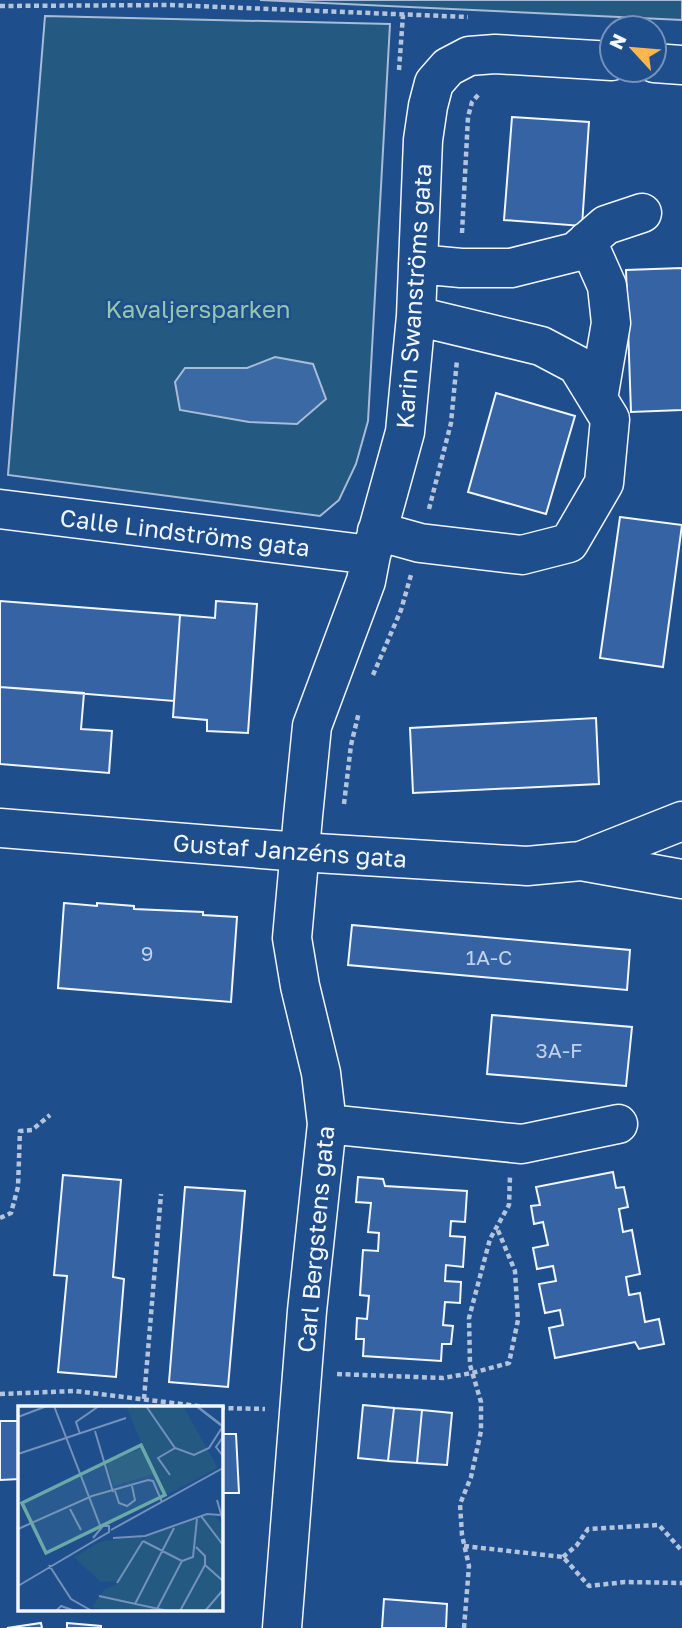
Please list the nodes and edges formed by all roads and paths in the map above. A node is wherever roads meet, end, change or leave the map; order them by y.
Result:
1 (0, 6) edge
2 (472, 17) dead end
3 (598, 60) edge
4 (483, 91) dead end
5 (642, 213) dead end
6 (587, 241) junction
7 (418, 264) junction
8 (461, 268) junction
9 (416, 316) junction
10 (459, 325) junction
11 (598, 399) junction
12 (0, 509) edge
13 (374, 543) junction
14 (420, 543) junction
15 (369, 684) dead end
16 (359, 710) dead end
17 (343, 806) dead end
18 (682, 821) edge
19 (0, 828) edge
20 (300, 852) junction
21 (581, 861) junction
22 (682, 878) edge
23 (50, 1115) dead end
24 (327, 1124) junction
25 (618, 1124) dead end
26 (510, 1143) junction
27 (161, 1194) dead end
28 (0, 1218) edge
29 (497, 1227) junction
30 (304, 1372) junction
31 (472, 1373) junction
32 (0, 1394) edge
33 (144, 1399) junction
34 (198, 1406) edge
35 (464, 1546) junction
36 (682, 1551) edge
37 (563, 1557) junction
38 (682, 1583) edge
39 (282, 1628) edge
40 (464, 1628) edge

1 - 2 path
3 - 7 street, Karin Swanströms gata
4 - 8 path
5 - 6 street
6 - 8 street
6 - 11 street
7 - 8 street
7 - 9 street, Karin Swanströms gata
9 - 10 street, Calle Lindströms gata
9 - 13 street, Karin Swanströms gata
10 - 11 street, Calle Lindströms gata
10 - 14 path
11 - 14 street, Calle Lindströms gata
12 - 13 street, Calle Lindströms gata
13 - 14 street, Calle Lindströms gata
13 - 20 street, Karin Swanströms gata
14 - 15 path
16 - 17 path
18 - 21 street, Gustaf Janzéns gata
19 - 20 street, Gustaf Janzéns gata
20 - 21 street, Gustaf Janzéns gata
20 - 24 street, Carl Bergstens gata
21 - 22 street, Gustaf Janzéns gata
23 - 28 path
24 - 26 street
24 - 30 street, Carl Bergstens gata
25 - 26 street
26 - 29 path
27 - 33 path
29 - 31 path
29 - 31 path
30 - 31 path
30 - 39 street, Carl Bergstens gata
31 - 35 path
32 - 33 path
33 - 34 path
35 - 37 path
35 - 40 path
36 - 37 path
37 - 38 path

